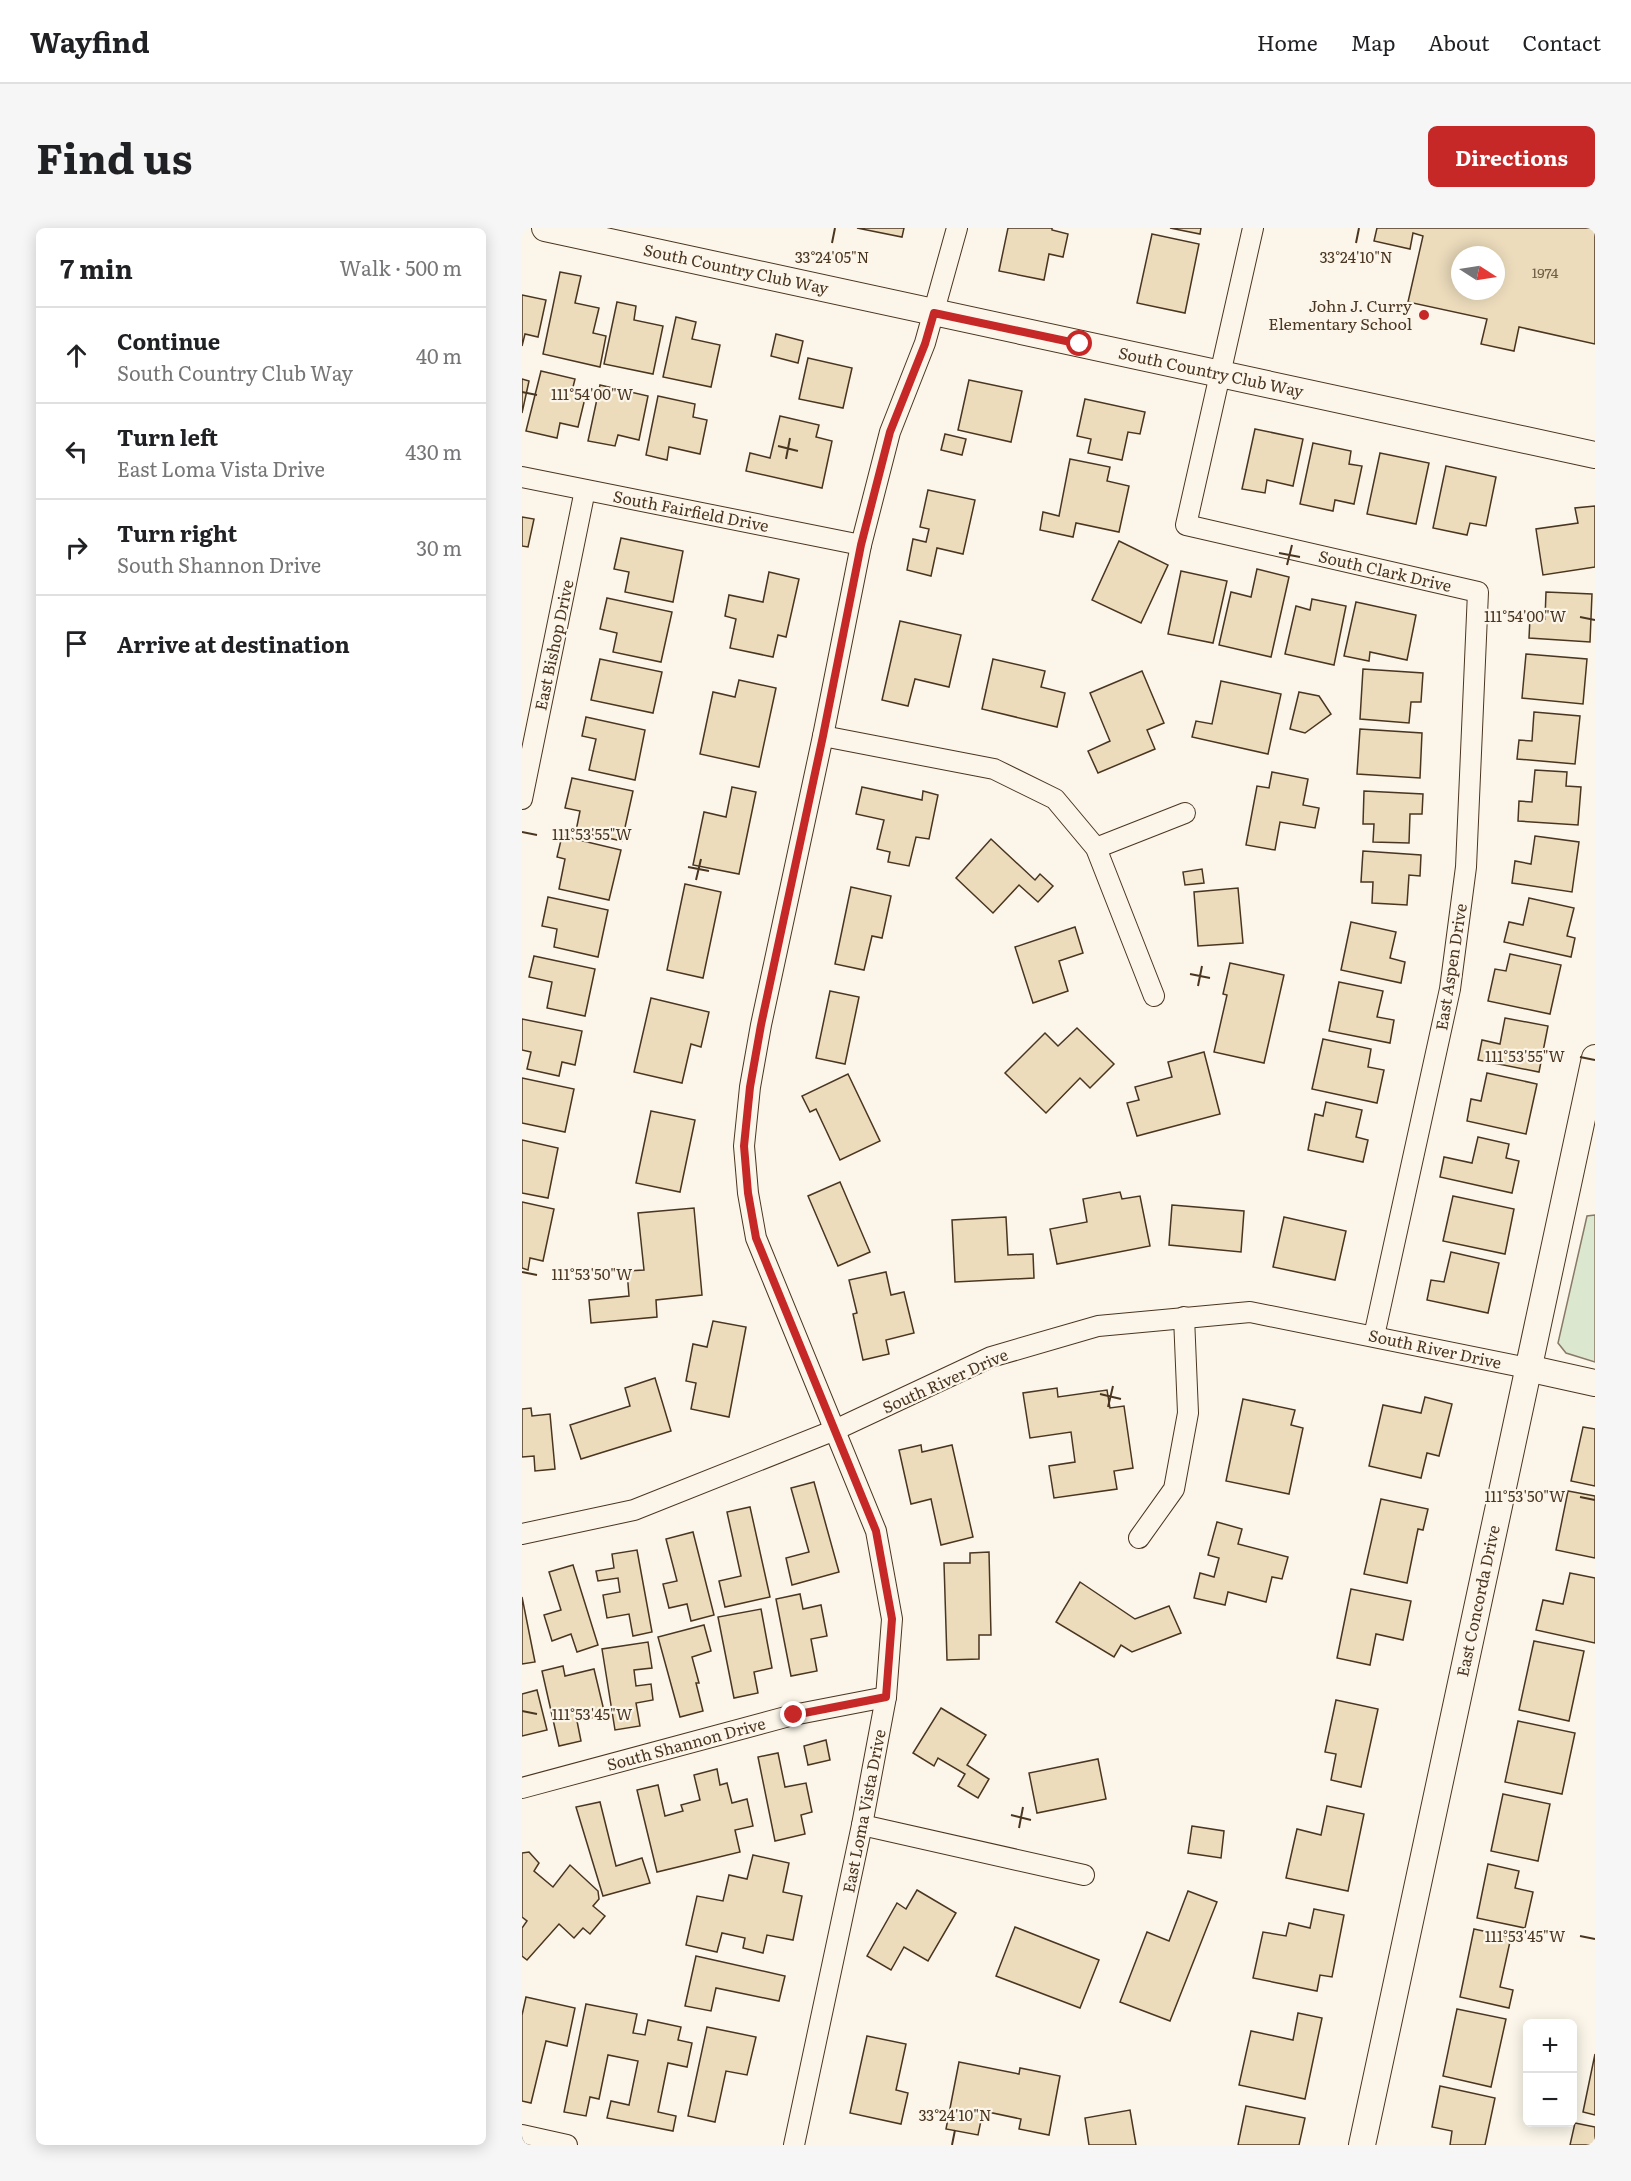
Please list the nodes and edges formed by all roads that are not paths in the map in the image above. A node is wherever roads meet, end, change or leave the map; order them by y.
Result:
1 (545, 228) edge
2 (957, 228) edge
3 (1253, 228) edge
4 (934, 313) junction
5 (1222, 374) junction
6 (1595, 456) edge
7 (522, 477) edge
8 (585, 490) junction
9 (861, 545) junction
10 (1478, 592) joint
11 (823, 736) junction
12 (522, 799) edge
13 (1185, 813) dead end
14 (1096, 848) junction
15 (1154, 996) dead end
16 (1595, 1058) edge
17 (1184, 1317) junction
18 (1374, 1336) junction
19 (1527, 1368) junction
20 (1595, 1383) edge
21 (835, 1430) junction
22 (522, 1534) edge
23 (1139, 1538) dead end
24 (886, 1697) junction
25 (522, 1788) edge
26 (862, 1824) junction
27 (1084, 1875) dead end
28 (522, 2135) edge
29 (567, 2145) edge
30 (794, 2145) edge
31 (1362, 2145) edge

1 - 4 street, South Country Club Way
2 - 4 street, East Loma Vista Drive
3 - 5 street
4 - 5 street, South Country Club Way
4 - 9 street, East Loma Vista Drive
5 - 6 street, South Country Club Way
5 - 10 street, South Clark Drive
7 - 8 street, South Fairfield Drive
8 - 9 street, South Fairfield Drive
8 - 12 street, East Bishop Drive
9 - 11 street, East Loma Vista Drive
10 - 18 street, East Aspen Drive
11 - 14 street
11 - 21 street, East Loma Vista Drive
13 - 14 street
14 - 15 street
16 - 19 street, East Concorda Drive
17 - 18 street, South River Drive
17 - 21 street, South River Drive
17 - 23 street
18 - 19 street, South River Drive
19 - 20 street, South River Drive
19 - 31 street, East Concorda Drive
21 - 22 street, South River Drive
21 - 24 street, East Loma Vista Drive
24 - 25 street, South Shannon Drive
24 - 26 street, East Loma Vista Drive
26 - 27 street
26 - 30 street, East Loma Vista Drive
28 - 29 street

